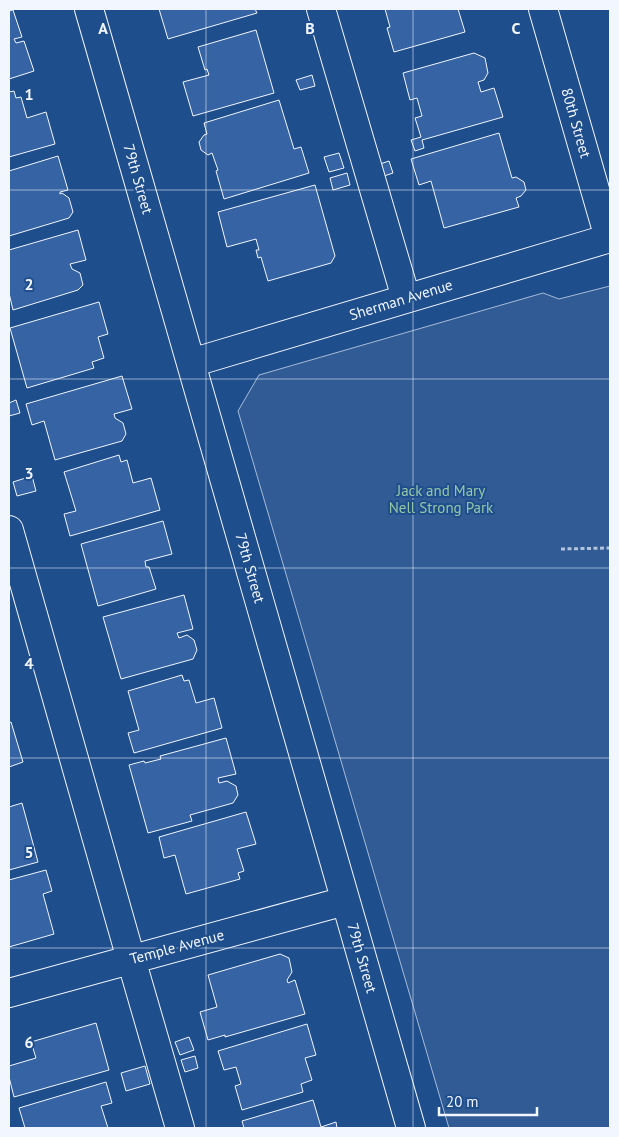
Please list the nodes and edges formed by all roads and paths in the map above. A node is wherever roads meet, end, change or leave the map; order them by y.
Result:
1 (89, 9) edge
2 (321, 9) edge
3 (544, 9) edge
4 (610, 238) edge
5 (406, 298) junction
6 (191, 362) junction
7 (9, 530) edge
8 (610, 548) edge
9 (561, 549) dead end
10 (345, 901) junction
11 (131, 960) junction
12 (9, 993) edge
13 (180, 1128) edge
14 (411, 1128) edge

1 - 6 street, 79th Street
2 - 5 street
3 - 4 street, 80th Street
4 - 5 street, Sherman Avenue
5 - 6 street, Sherman Avenue
6 - 10 street, 79th Street
7 - 11 street
8 - 9 path
10 - 11 street, Temple Avenue
10 - 14 street, 79th Street
11 - 12 street, Temple Avenue
11 - 13 street

